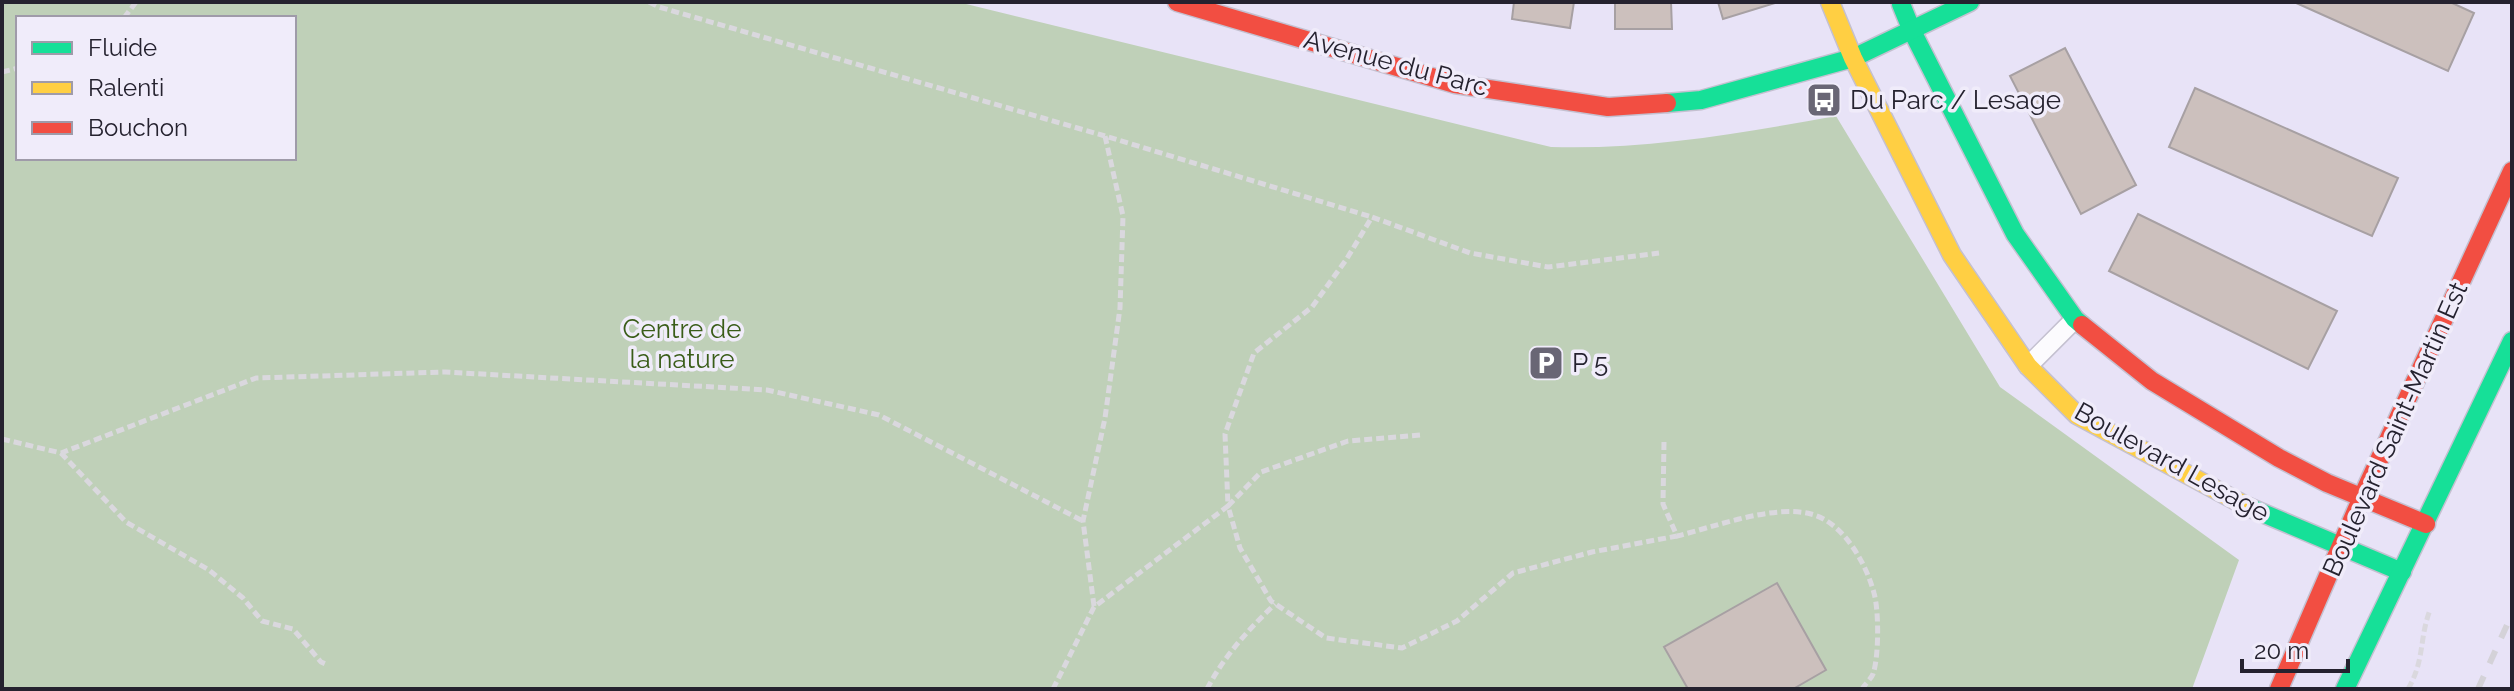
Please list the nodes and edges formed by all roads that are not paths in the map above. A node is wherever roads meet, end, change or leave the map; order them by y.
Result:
1 (1177, 2) edge
2 (1830, 2) edge
3 (1900, 2) edge
4 (1970, 2) edge
5 (1912, 31) junction
6 (1853, 58) junction
7 (2512, 171) edge
8 (2075, 319) junction
9 (2512, 341) edge
10 (2028, 366) junction
11 (2362, 497) junction
12 (2426, 524) junction
13 (2340, 547) junction
14 (2402, 572) junction
15 (2279, 689) edge
16 (2345, 689) edge

1 - 6 street, Avenue du Parc
2 - 6 street, Boulevard Lesage
3 - 5 street
4 - 5 street, Avenue du Parc
5 - 6 street, Avenue du Parc
5 - 8 street
6 - 10 street, Boulevard Lesage
7 - 11 street, Boulevard Saint-Martin Est
8 - 10 lane
8 - 11 street
9 - 12 street
10 - 13 street, Boulevard Lesage
11 - 12 street
11 - 13 street, Boulevard Saint-Martin Est
12 - 14 street
13 - 14 street, Boulevard Lesage
13 - 15 street, Boulevard Saint-Martin Est
14 - 16 street

